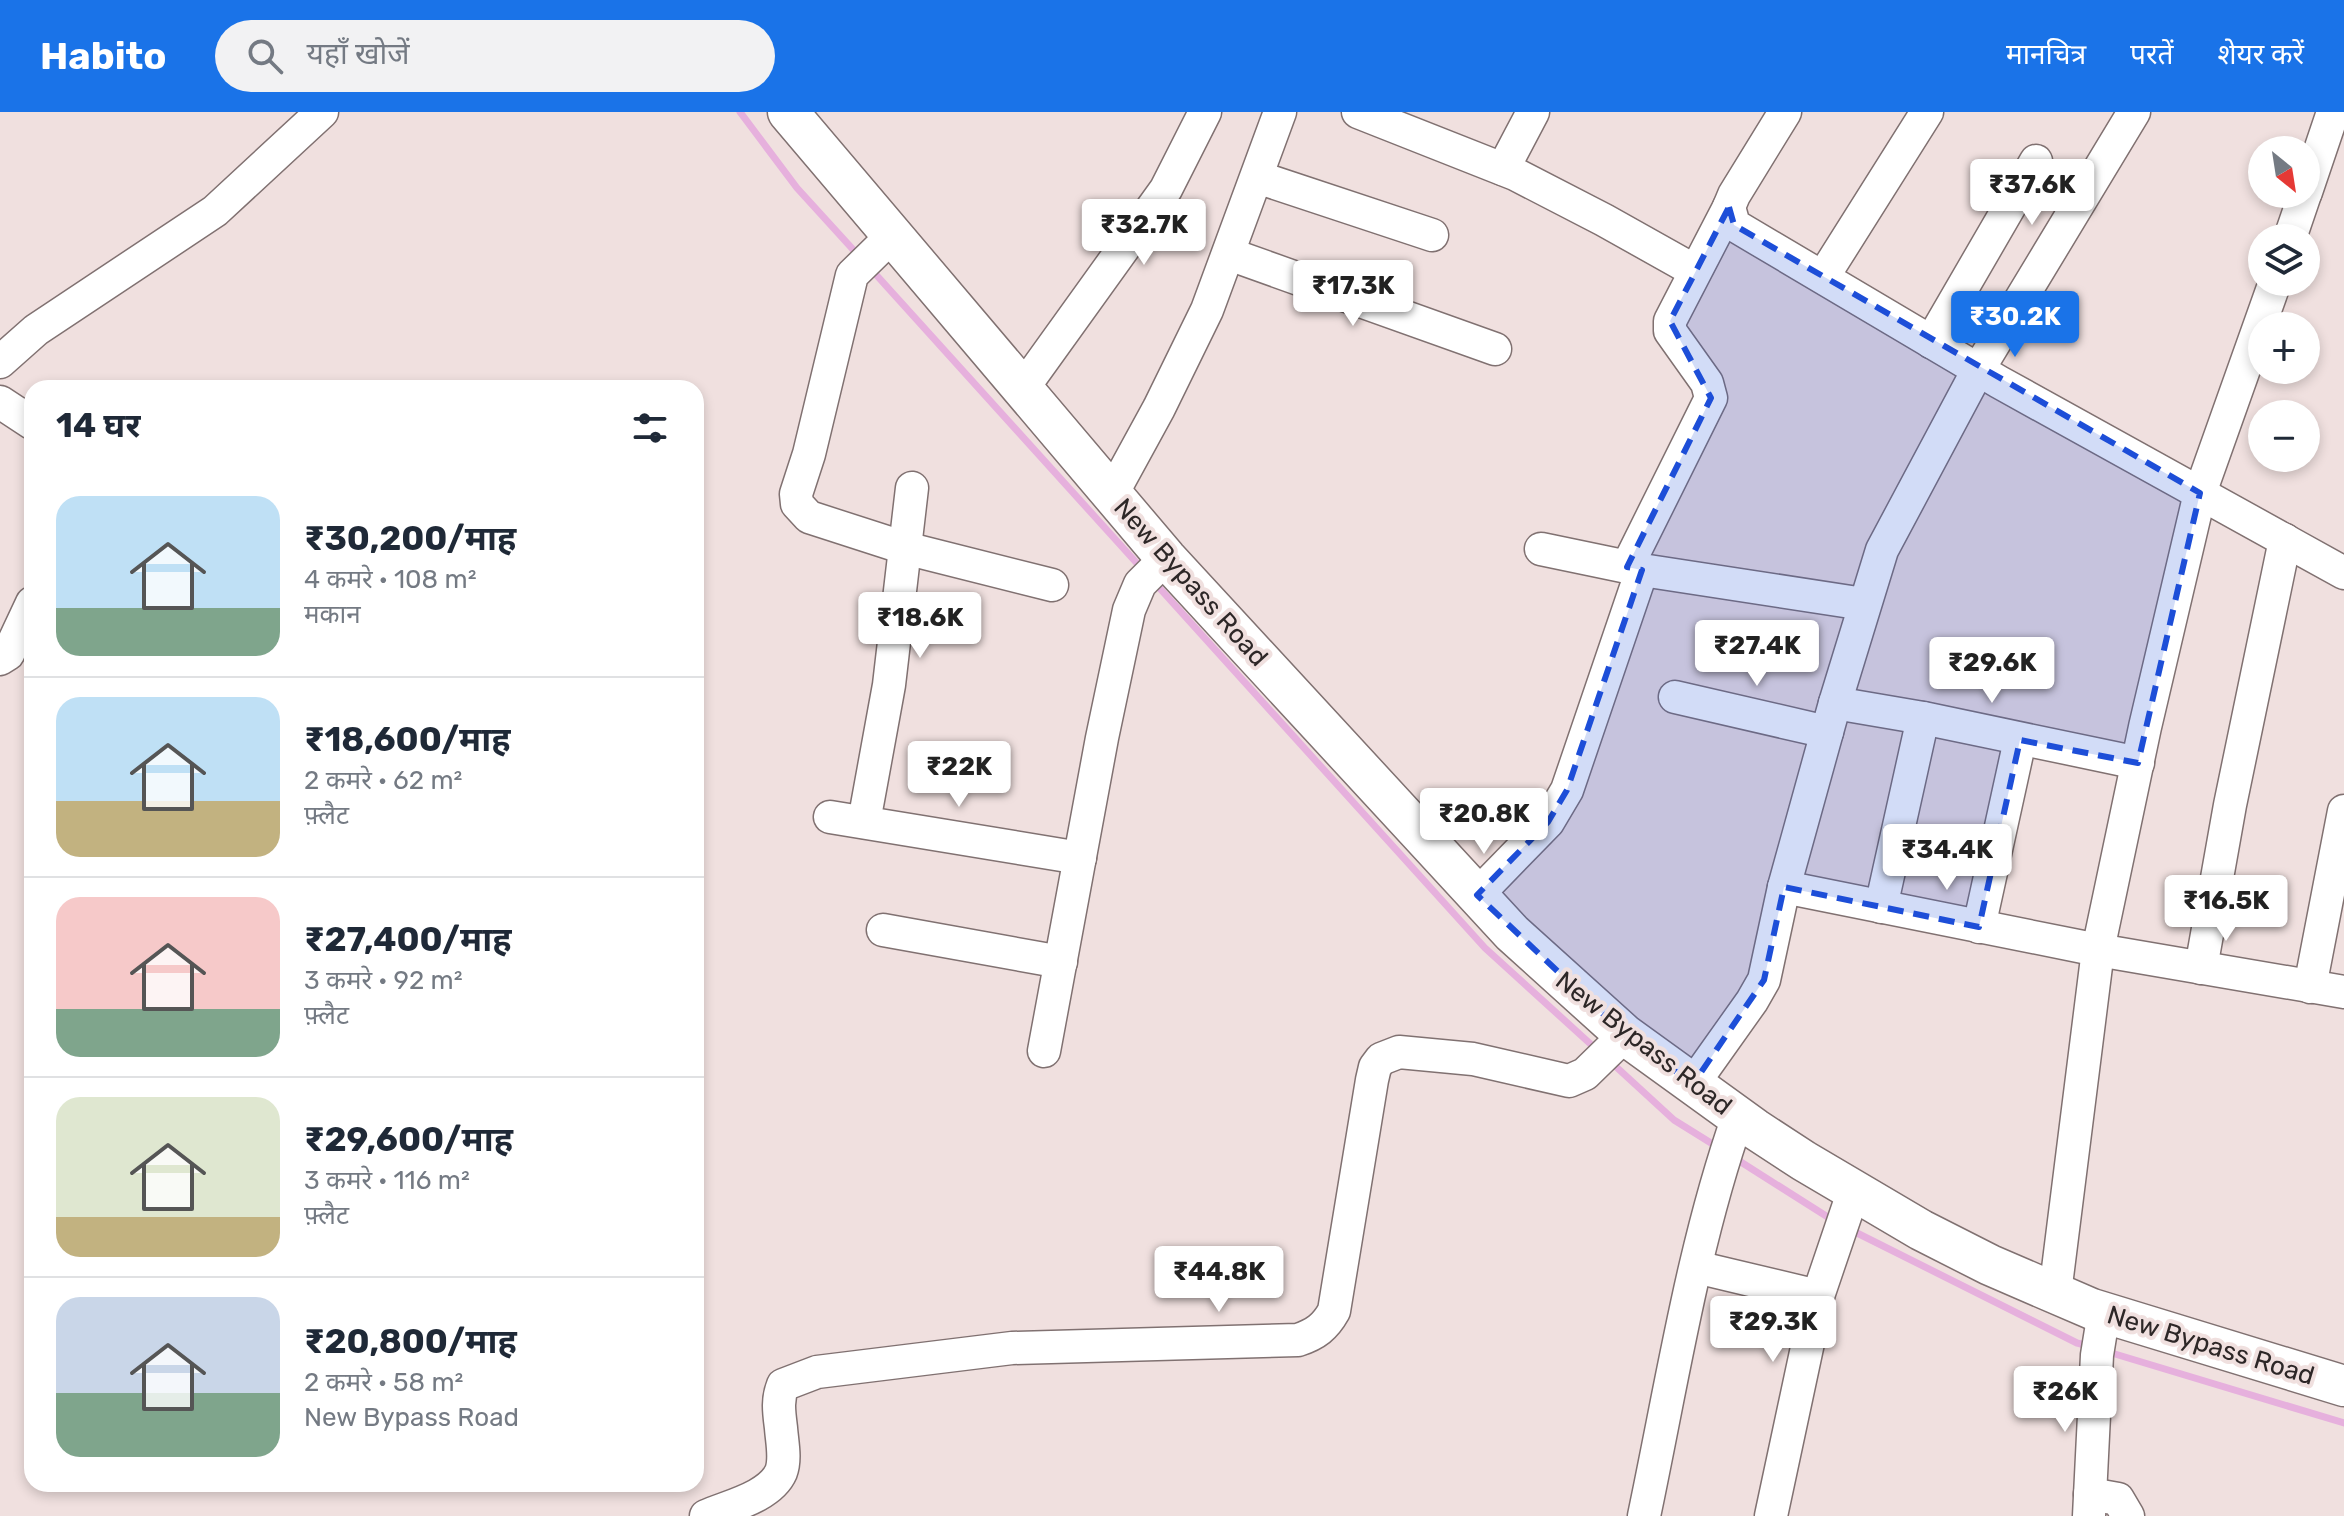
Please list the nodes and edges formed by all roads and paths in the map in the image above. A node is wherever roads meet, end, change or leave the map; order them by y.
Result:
1 (322, 112) edge
2 (788, 112) edge
3 (1205, 112) edge
4 (1280, 112) edge
5 (1358, 112) edge
6 (1533, 112) edge
7 (1785, 112) edge
8 (1927, 112) edge
9 (2134, 112) edge
10 (1429, 125) edge
11 (2334, 132) edge
12 (2036, 161) dead end
13 (2320, 162) edge
14 (1503, 169) junction
15 (1257, 177) junction
16 (1729, 207) junction
17 (1432, 235) dead end
18 (872, 254) junction
19 (1229, 254) junction
20 (1695, 271) junction
21 (1823, 277) junction
22 (2270, 296) edge
23 (1931, 342) junction
24 (1495, 349) dead end
25 (0, 362) edge
26 (1978, 370) junction
27 (1023, 388) junction
28 (0, 402) edge
29 (24, 418) edge
30 (912, 488) dead end
31 (2200, 493) junction
32 (1112, 494) junction
33 (2285, 540) junction
34 (905, 548) junction
35 (1541, 549) dead end
36 (1635, 568) junction
37 (1153, 570) junction
38 (2344, 573) edge
39 (1052, 585) dead end
40 (1864, 604) junction
41 (24, 620) edge
42 (0, 659) edge
43 (1675, 697) dead end
44 (1831, 718) junction
45 (1923, 718) junction
46 (2020, 740) junction
47 (2138, 763) junction
48 (2344, 811) edge
49 (830, 817) dead end
50 (864, 822) junction
51 (1080, 858) junction
52 (1784, 887) junction
53 (1477, 895) junction
54 (1881, 907) junction
55 (1979, 927) junction
56 (883, 930) dead end
57 (2098, 950) junction
58 (1061, 962) junction
59 (2201, 968) junction
60 (2310, 987) junction
61 (2344, 992) edge
62 (1625, 1035) junction
63 (1044, 1051) dead end
64 (1693, 1084) junction
65 (1730, 1141) junction
66 (1848, 1208) junction
67 (1696, 1267) junction
68 (2055, 1293) junction
69 (1818, 1296) junction
70 (2100, 1333) junction
71 (2344, 1386) edge
72 (2089, 1505) edge
73 (706, 1516) edge
74 (1644, 1516) edge
75 (1771, 1516) edge
76 (2128, 1516) edge

1 - 25 street
2 - 18 main road, New Bypass Road
3 - 27 street
4 - 15 street
5 - 10 street
6 - 14 street
7 - 16 street
8 - 21 street
9 - 26 street
10 - 14 street
11 - 13 street
12 - 23 street
14 - 20 street
15 - 17 street
15 - 19 street
16 - 20 street
16 - 21 street
18 - 27 main road, New Bypass Road
18 - 34 street
19 - 24 street
19 - 32 street
20 - 36 street
21 - 23 street
22 - 31 street
23 - 26 street
26 - 31 street
26 - 40 street
27 - 32 main road, New Bypass Road
28 - 29 street
30 - 34 street
31 - 33 street
31 - 47 street
32 - 37 main road, New Bypass Road
33 - 38 street
33 - 59 street
34 - 39 street
34 - 50 street
35 - 36 street
36 - 40 street
36 - 53 street
37 - 51 street
37 - 53 main road, New Bypass Road
40 - 44 street
41 - 42 street
43 - 44 street
44 - 45 street
44 - 52 street
45 - 46 street
45 - 54 street
46 - 47 street
46 - 55 street
47 - 57 street
48 - 60 street
49 - 50 street
50 - 51 street
51 - 58 street
52 - 54 street
52 - 64 street
53 - 62 main road, New Bypass Road
54 - 55 street
55 - 57 street
56 - 58 street
57 - 59 street
57 - 68 street
58 - 63 street
59 - 60 street
60 - 61 street
62 - 64 main road, New Bypass Road
62 - 73 street
64 - 65 main road, New Bypass Road
65 - 66 main road, New Bypass Road
65 - 67 street
66 - 68 main road, New Bypass Road
66 - 69 street
67 - 69 street
67 - 74 street
68 - 70 main road, New Bypass Road
69 - 75 street
70 - 71 main road, New Bypass Road
70 - 72 street
72 - 76 street

